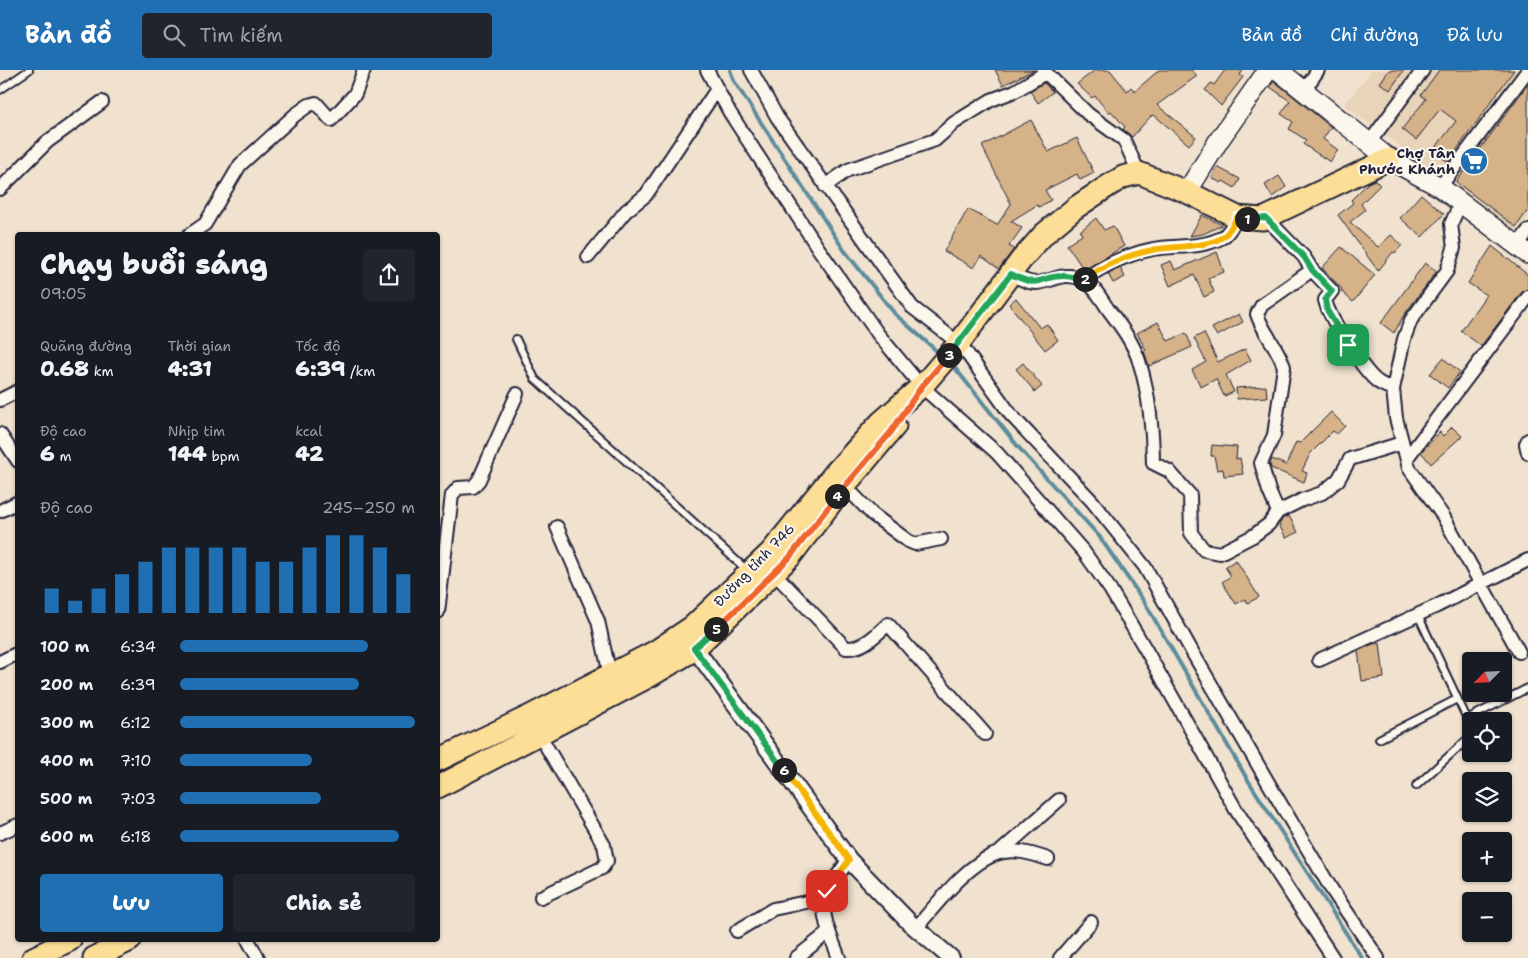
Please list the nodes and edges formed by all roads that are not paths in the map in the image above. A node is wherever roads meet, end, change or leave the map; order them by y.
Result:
1 (30, 70) edge
2 (364, 70) edge
3 (707, 70) edge
4 (751, 70) edge
5 (1268, 70) edge
6 (1278, 70) edge
7 (1318, 70) edge
8 (1423, 70) edge
9 (1528, 70) edge
10 (1044, 71) edge
11 (717, 89) junction
12 (0, 90) edge
13 (1304, 91) junction
14 (102, 102) dead end
15 (1369, 143) junction
16 (1388, 159) junction
17 (1139, 173) junction
18 (2, 182) edge
19 (825, 186) junction
20 (1440, 187) junction
21 (1187, 192) junction
22 (1462, 202) junction
23 (1237, 217) junction
24 (1266, 218) junction
25 (193, 232) edge
26 (1524, 243) edge
27 (588, 257) dead end
28 (1312, 270) junction
29 (1011, 274) junction
30 (1084, 280) junction
31 (1528, 297) edge
32 (516, 339) dead end
33 (959, 343) junction
34 (922, 386) junction
35 (1393, 388) junction
36 (15, 392) edge
37 (517, 394) dead end
38 (0, 400) edge
39 (0, 434) edge
40 (1528, 440) edge
41 (1402, 443) junction
42 (1528, 453) edge
43 (15, 456) edge
44 (1407, 458) junction
45 (845, 486) junction
46 (15, 504) edge
47 (0, 512) edge
48 (1278, 512) junction
49 (557, 528) dead end
50 (941, 539) dead end
51 (1528, 560) edge
52 (749, 573) junction
53 (774, 573) junction
54 (1481, 583) junction
55 (440, 595) edge
56 (1418, 615) junction
57 (689, 641) junction
58 (1519, 652) dead end
59 (15, 654) edge
60 (1318, 660) dead end
61 (0, 662) edge
62 (610, 675) junction
63 (1528, 688) edge
64 (1457, 699) junction
65 (1464, 712) edge
66 (1481, 712) edge
67 (539, 734) junction
68 (985, 734) dead end
69 (1379, 739) dead end
70 (1462, 744) edge
71 (440, 759) edge
72 (440, 786) edge
73 (1416, 786) dead end
74 (1059, 800) dead end
75 (15, 826) edge
76 (0, 833) edge
77 (1000, 852) junction
78 (1048, 858) dead end
79 (849, 860) junction
80 (541, 897) dead end
81 (825, 898) junction
82 (1091, 922) dead end
83 (916, 928) junction
84 (736, 931) dead end
85 (829, 932) junction
86 (66, 942) edge
87 (249, 942) edge
88 (120, 949) edge
89 (33, 958) edge
90 (94, 958) edge
91 (258, 958) edge
92 (796, 958) edge
93 (839, 958) edge
94 (951, 958) edge
95 (1060, 958) edge
96 (1333, 958) edge
97 (1378, 958) edge

1 - 12 lane
2 - 25 street
3 - 11 street
4 - 19 street
5 - 21 main road
6 - 13 main road
7 - 13 street
8 - 15 street
9 - 20 street
10 - 17 street
10 - 19 street
11 - 27 street
11 - 34 street
13 - 15 main road
14 - 18 street
15 - 16 main road
16 - 20 main road
16 - 24 main road
17 - 21 main road
17 - 29 main road
19 - 33 street
20 - 22 main road
21 - 23 main road
22 - 26 main road
22 - 35 street
23 - 24 main road
23 - 30 street
24 - 28 street
28 - 35 street
28 - 48 street
29 - 30 street
29 - 33 main road
30 - 48 street
31 - 44 street
32 - 52 lane
33 - 34 main road
33 - 97 street
34 - 45 main road, Đường tỉnh 746
34 - 52 main road, Đường tỉnh 746
34 - 96 street
35 - 41 street
36 - 38 street
37 - 55 street
39 - 43 street
40 - 42 street
41 - 44 street
41 - 48 street
44 - 54 street
45 - 50 street
45 - 53 main road, Đường tỉnh 746
46 - 47 street
49 - 62 street
51 - 54 street
52 - 57 main road, Đường tỉnh 746
53 - 57 main road, Đường tỉnh 746
53 - 68 street
54 - 56 street
54 - 58 street
56 - 60 street
56 - 64 lane
57 - 62 main road, Đường tỉnh 746
57 - 67 main road, Đường tỉnh 746
57 - 79 street
59 - 61 street
62 - 71 main road, Đường tỉnh 746
63 - 66 lane
64 - 65 lane
64 - 69 lane
67 - 72 main road, Đường tỉnh 746
67 - 80 street
70 - 73 lane
74 - 77 street
75 - 76 street
77 - 78 street
77 - 83 street
79 - 81 street
79 - 83 street
81 - 84 street
81 - 85 street
82 - 95 street
83 - 94 street
85 - 92 street
85 - 93 street
86 - 89 main road
87 - 91 street
88 - 90 main road

